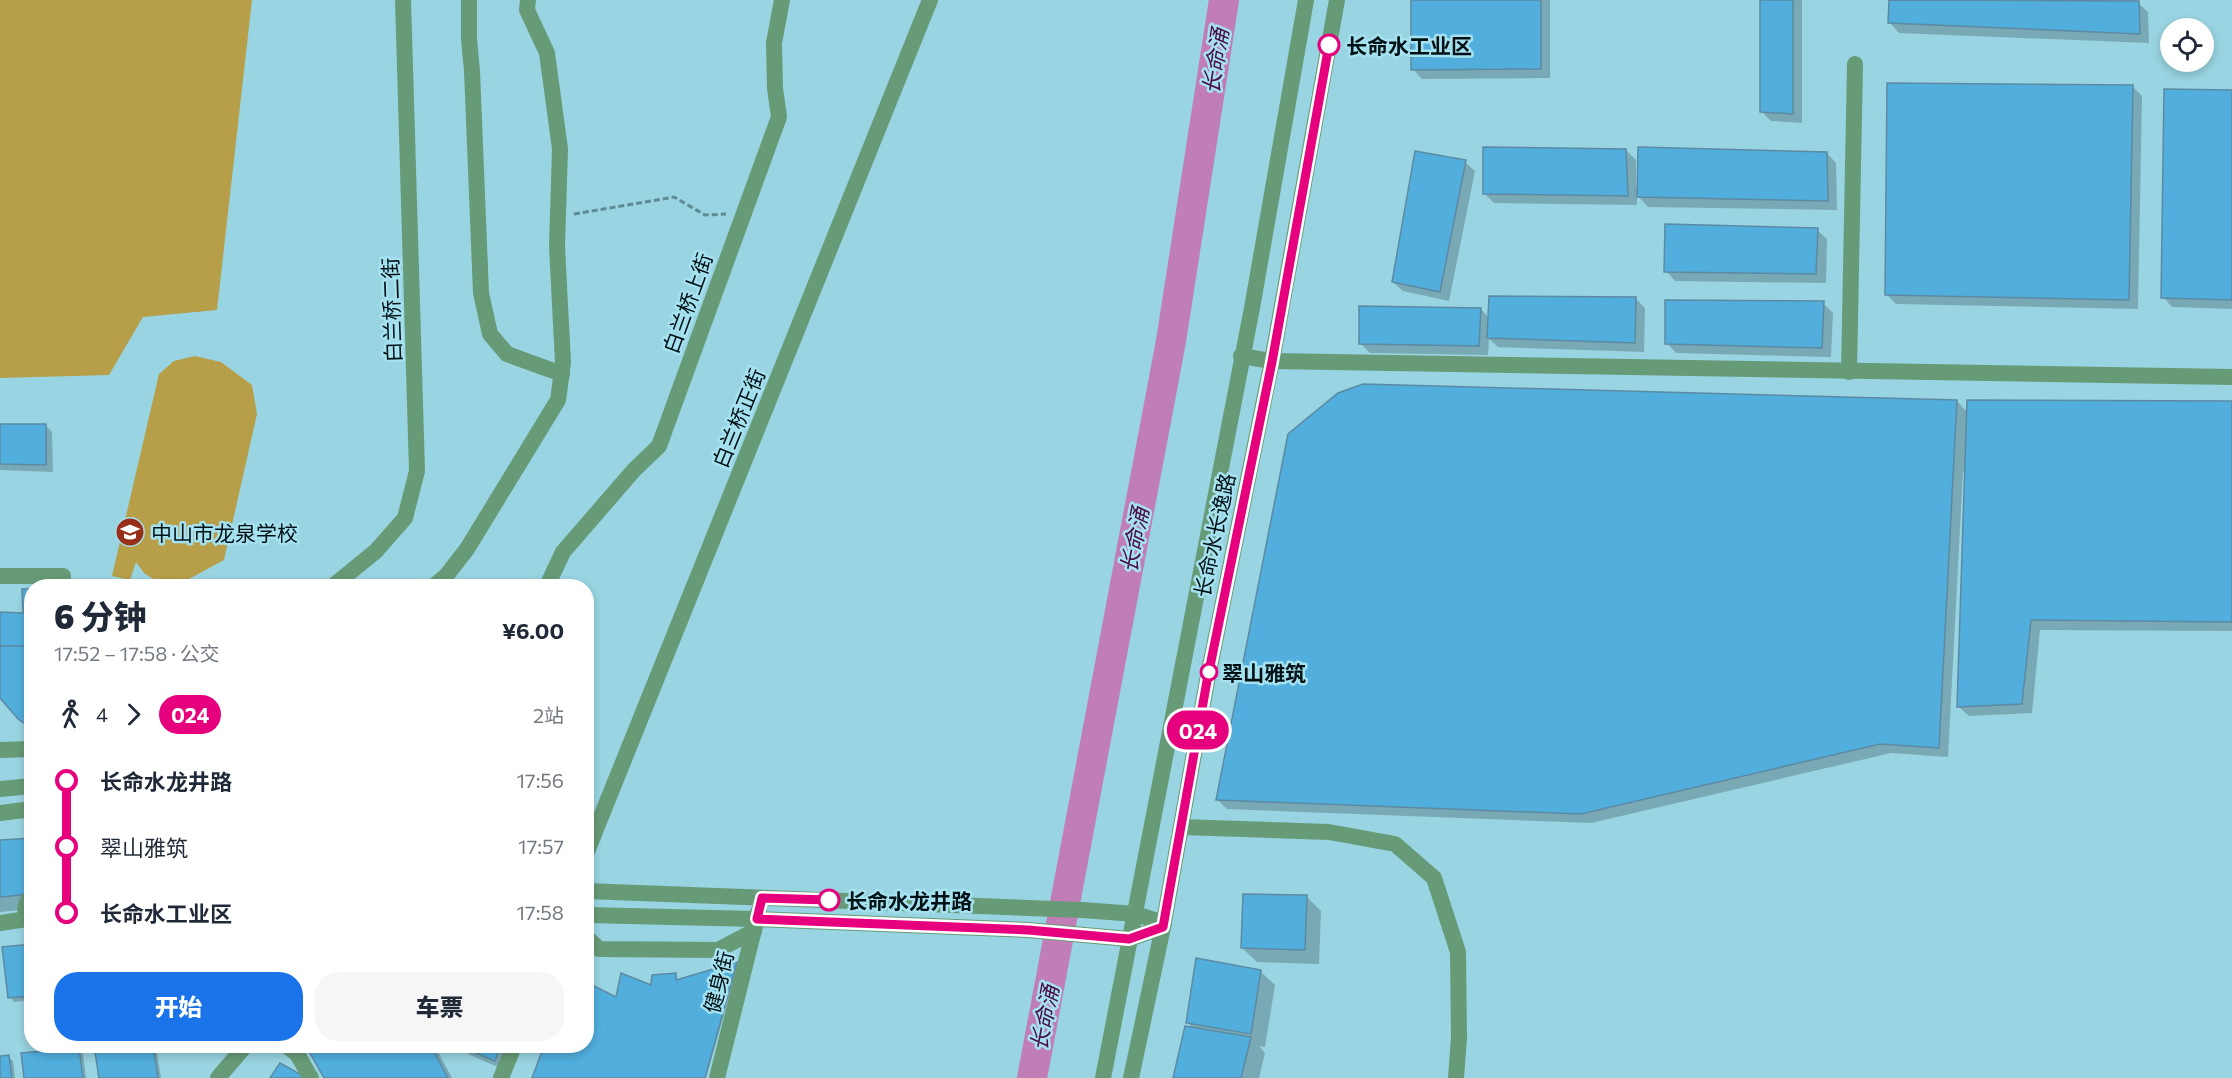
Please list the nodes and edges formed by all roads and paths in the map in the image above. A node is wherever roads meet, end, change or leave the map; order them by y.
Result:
1 (403, 0) edge
2 (469, 0) edge
3 (528, 0) edge
4 (782, 0) edge
5 (930, 0) edge
6 (1306, 0) edge
7 (1337, 0) edge
8 (1855, 64) dead end
9 (743, 214) junction
10 (558, 217) junction
11 (1241, 356) junction
12 (1272, 362) junction
13 (1849, 372) junction
14 (562, 374) junction
15 (2232, 377) edge
16 (0, 576) edge
17 (63, 579) edge
18 (342, 579) edge
19 (442, 579) edge
20 (550, 579) edge
21 (24, 749) edge
22 (0, 750) edge
23 (24, 787) edge
24 (0, 789) edge
25 (24, 810) edge
26 (0, 813) edge
27 (1181, 827) junction
28 (594, 834) edge
29 (594, 891) edge
30 (762, 898) junction
31 (1136, 914) junction
32 (594, 915) edge
33 (24, 922) edge
34 (0, 923) edge
35 (756, 925) junction
36 (1163, 925) junction
37 (1129, 939) junction
38 (594, 944) edge
39 (239, 1053) edge
40 (296, 1053) edge
41 (512, 1053) edge
42 (504, 1075) edge
43 (218, 1078) edge
44 (311, 1078) edge
45 (717, 1078) edge
46 (1103, 1078) edge
47 (1131, 1078) edge
48 (1456, 1078) edge

1 - 18 street, 白兰桥二街
2 - 14 street
3 - 10 street
4 - 9 street, 白兰桥上街
5 - 28 street, 白兰桥正街
6 - 11 street, 长命水长逸路
7 - 12 street, 长命水长逸路
8 - 13 street
9 - 10 path
9 - 20 street, 白兰桥上街
10 - 14 street
11 - 12 street
11 - 31 street, 长命水长逸路
12 - 13 street
12 - 27 street, 长命水长逸路
13 - 15 street
14 - 19 street
16 - 17 street
21 - 22 street
23 - 24 street
25 - 26 street
27 - 36 street, 长命水长逸路
27 - 48 street
29 - 30 street
30 - 31 street
30 - 35 street, 健身街
31 - 36 street
31 - 37 street, 长命水长逸路
32 - 35 street
33 - 34 street
35 - 37 street
35 - 38 street
35 - 45 street, 健身街
36 - 37 street
36 - 47 street, 长命水长逸路
37 - 46 street, 长命水长逸路
39 - 43 street
40 - 44 street
41 - 42 street

